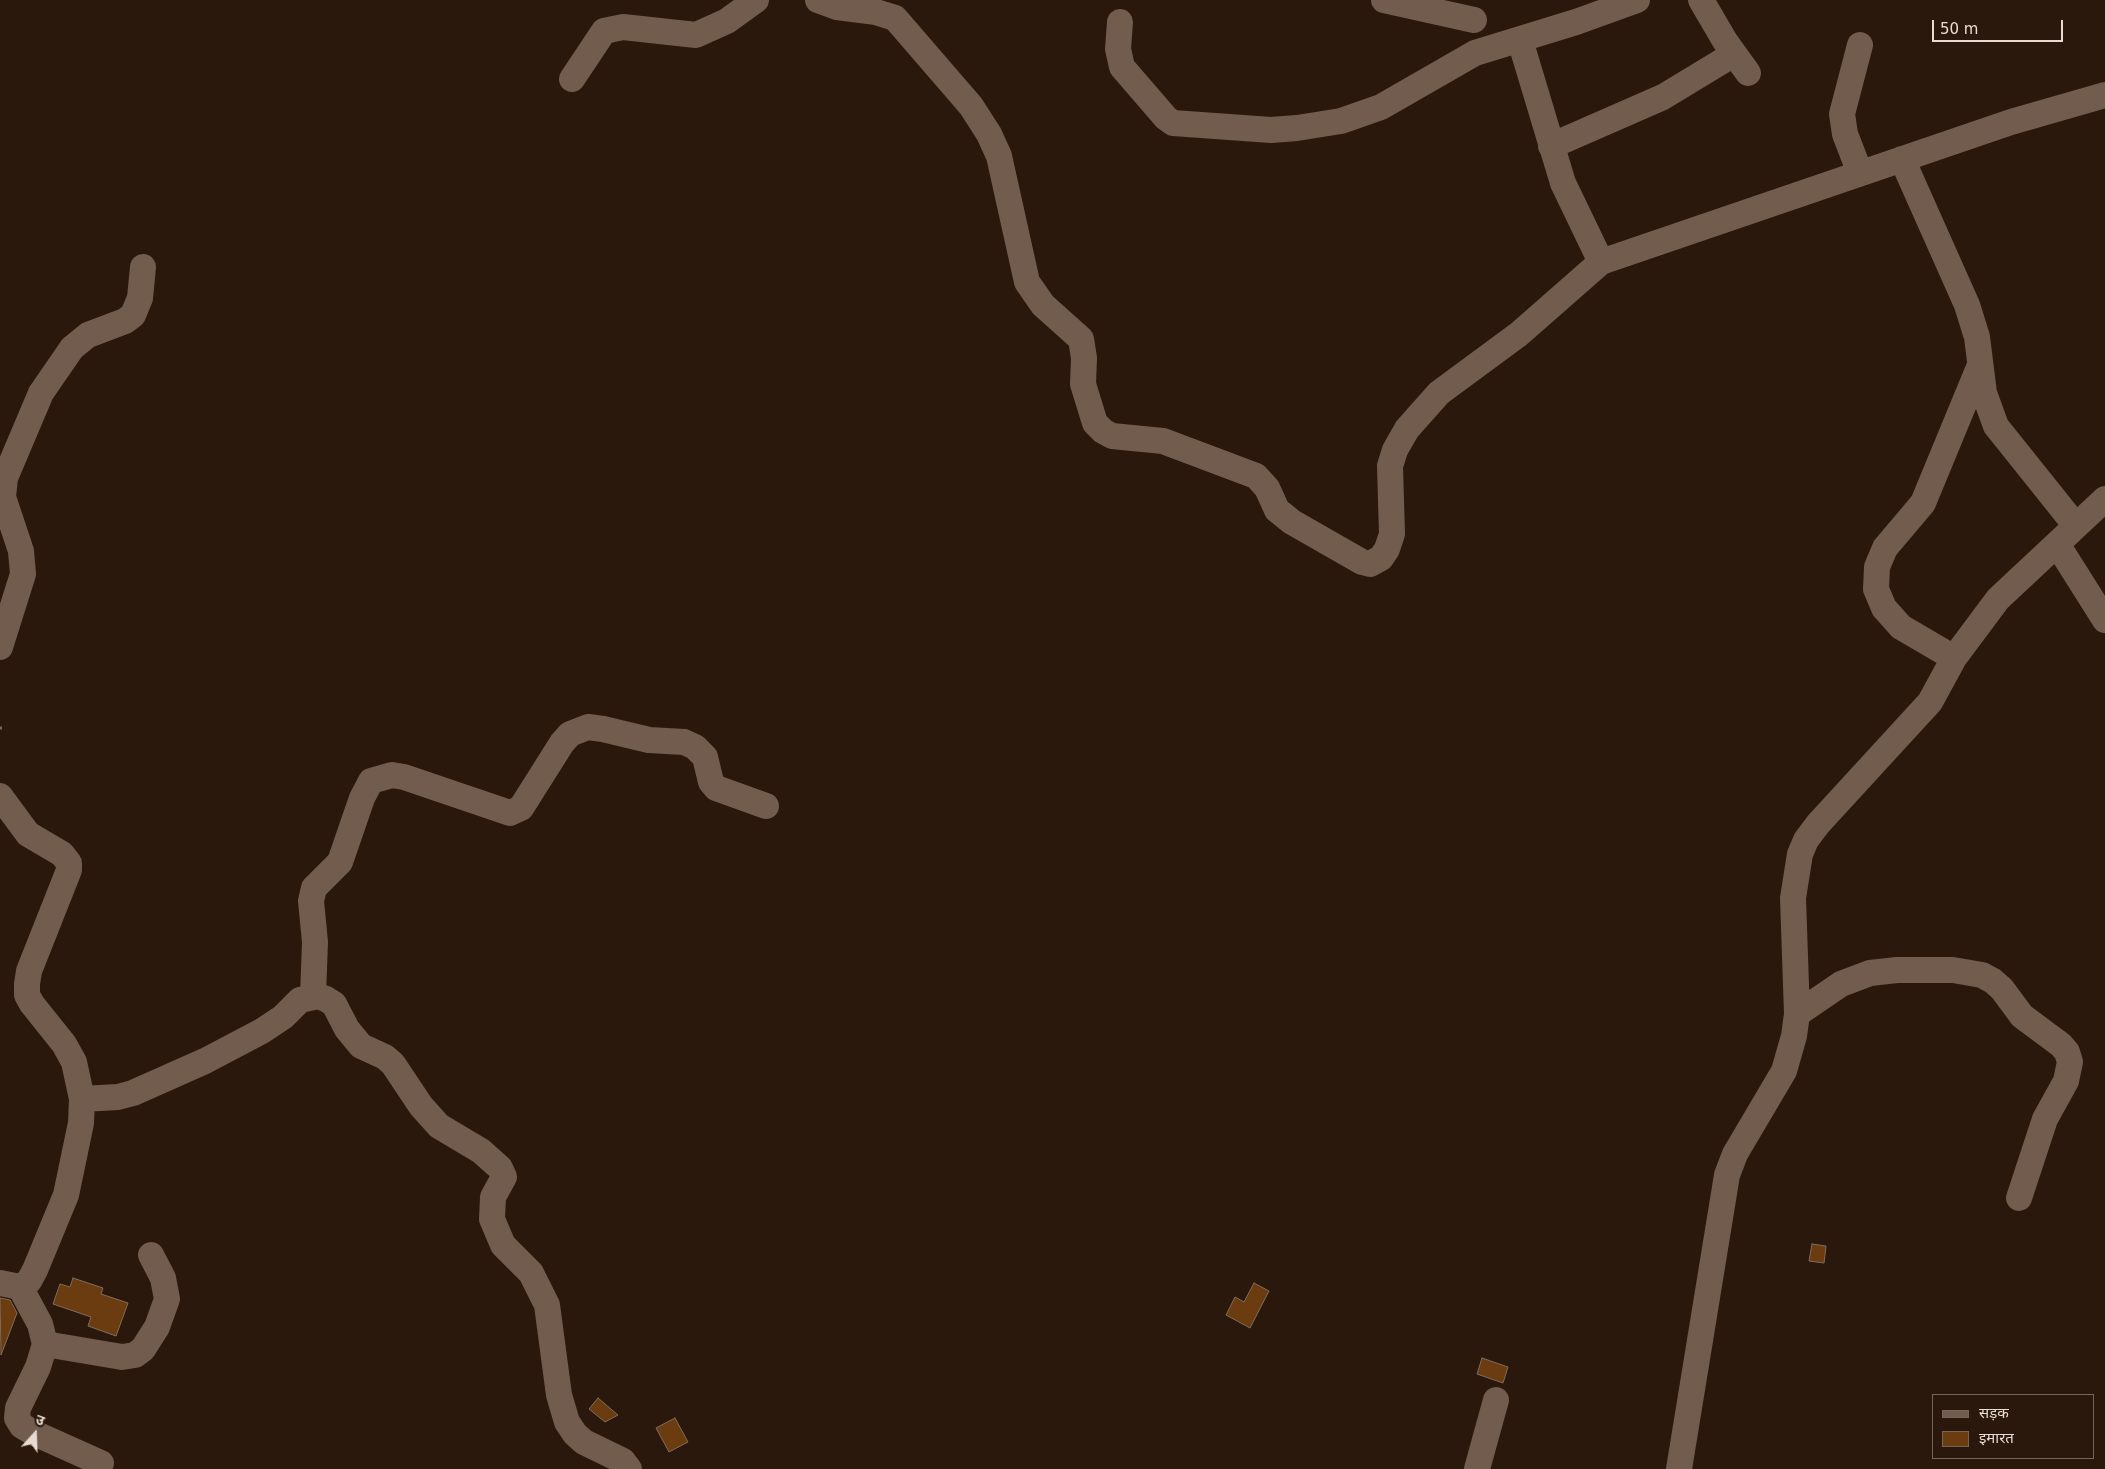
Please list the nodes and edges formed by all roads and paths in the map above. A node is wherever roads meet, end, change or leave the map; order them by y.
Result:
1 (756, 0) edge
2 (818, 0) edge
3 (1384, 0) edge
4 (1636, 0) edge
5 (1701, 0) edge
6 (1474, 10) edge
7 (1575, 11) edge
8 (1120, 22) dead end
9 (1520, 40) junction
10 (1860, 45) dead end
11 (1475, 53) junction
12 (572, 79) dead end
13 (2105, 94) edge
14 (1551, 146) junction
15 (1902, 159) junction
16 (1860, 173) junction
17 (1601, 262) junction
18 (143, 267) dead end
19 (1980, 364) junction
20 (2105, 499) edge
21 (2076, 526) junction
22 (2056, 544) junction
23 (2105, 620) edge
24 (0, 648) edge
25 (1954, 658) junction
26 (0, 796) edge
27 (766, 806) dead end
28 (313, 996) junction
29 (1797, 1014) junction
30 (82, 1099) junction
31 (2020, 1198) dead end
32 (151, 1255) dead end
33 (10, 1285) edge
34 (45, 1344) junction
35 (1496, 1400) dead end
36 (101, 1463) dead end
37 (629, 1469) edge
38 (1477, 1469) edge
39 (1679, 1469) edge

1 - 12 street
2 - 17 street
3 - 6 street
4 - 7 street
5 - 14 street
6 - 11 street
7 - 9 street
8 - 11 street
9 - 11 street
9 - 14 street
10 - 16 street
13 - 15 street
14 - 17 street
15 - 16 street
15 - 19 street
16 - 17 street
18 - 24 street
19 - 21 street
19 - 25 street
20 - 21 street
21 - 22 street
22 - 23 street
22 - 25 street
25 - 29 street
26 - 30 street
27 - 28 street
28 - 30 street
28 - 37 street
29 - 31 street
29 - 39 street
30 - 33 street
32 - 34 street
33 - 34 street
34 - 36 street
35 - 38 street

